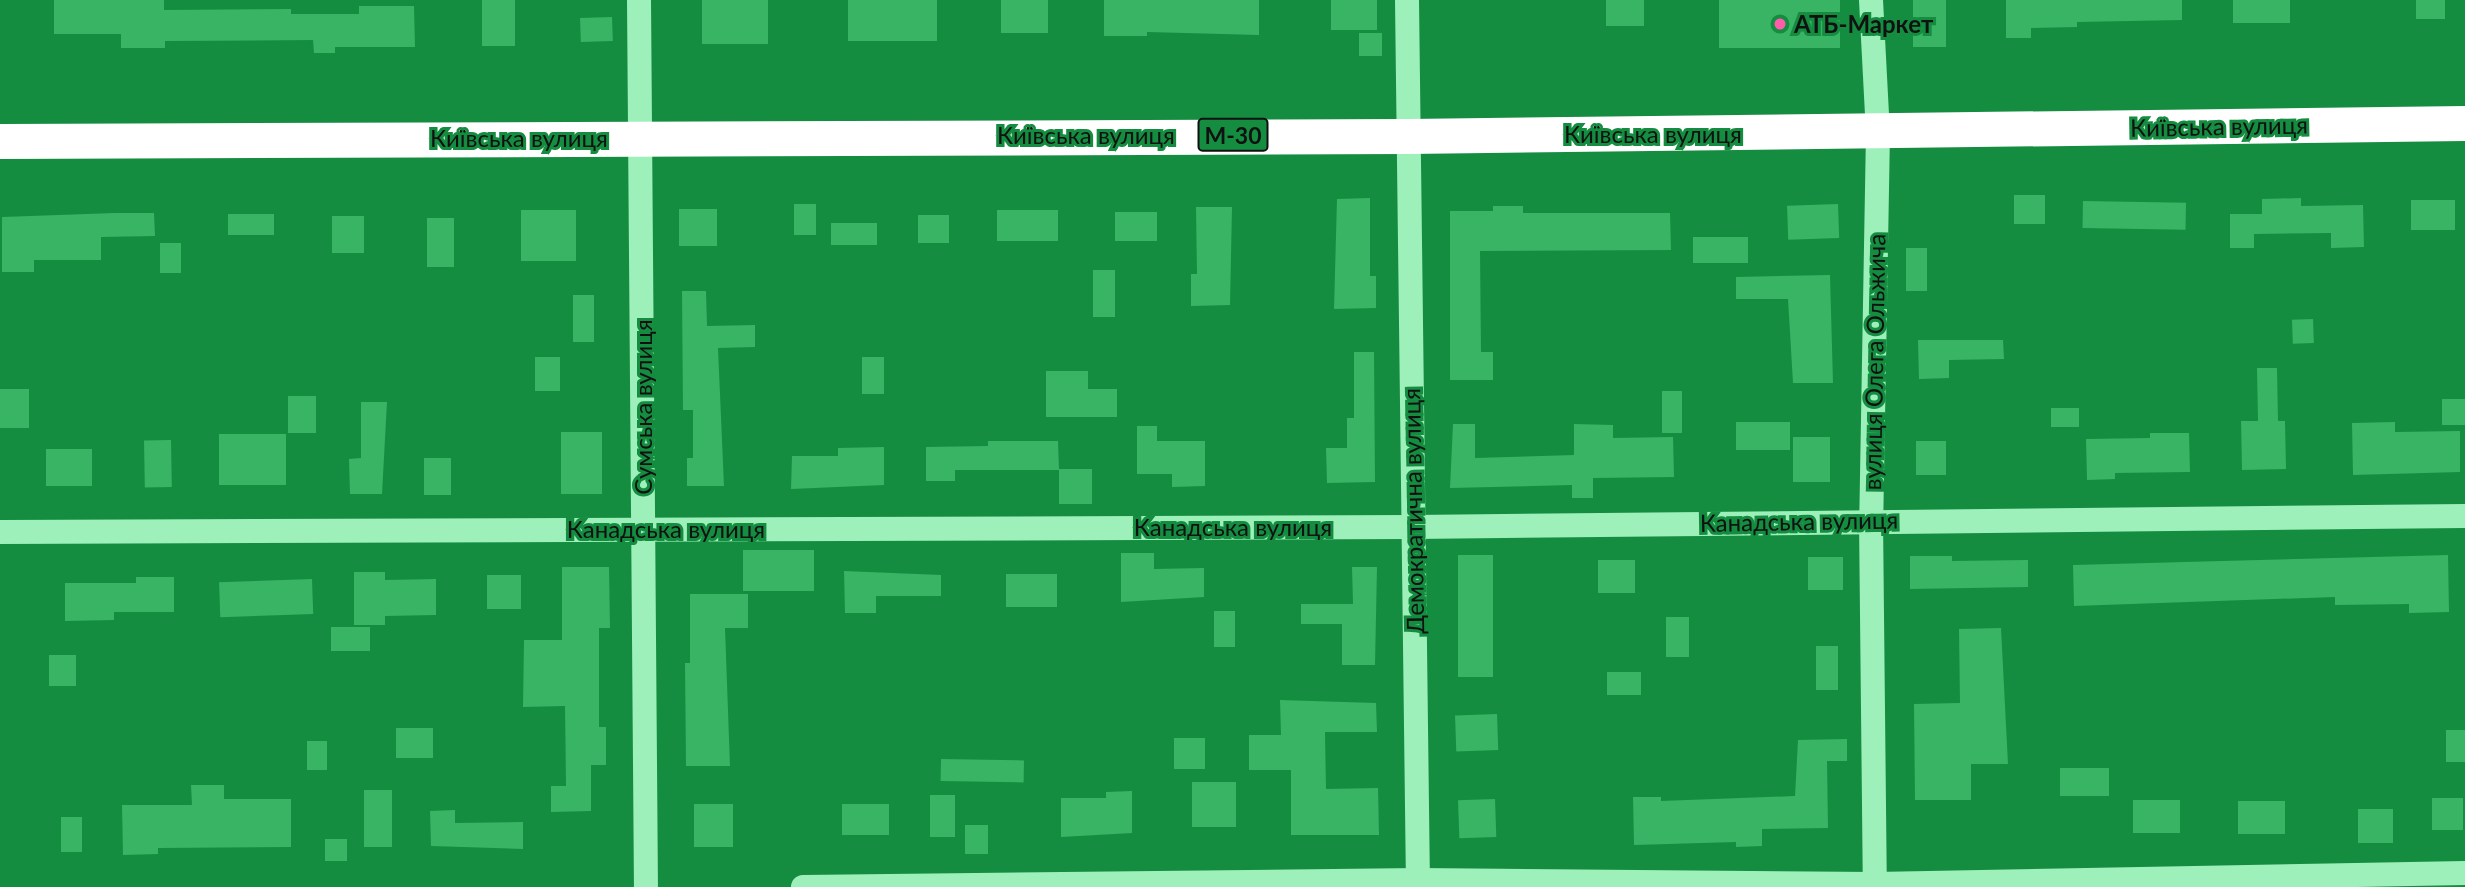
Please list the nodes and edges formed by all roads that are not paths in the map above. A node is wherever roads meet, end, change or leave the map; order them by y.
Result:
1 (639, 0) edge
2 (1407, 0) edge
3 (1871, 0) edge
4 (2465, 123) edge
5 (1878, 132) junction
6 (1408, 136) junction
7 (641, 138) junction
8 (0, 141) edge
9 (2465, 516) edge
10 (1871, 519) junction
11 (1413, 527) junction
12 (644, 529) junction
13 (0, 532) edge
14 (2465, 873) edge
15 (1418, 884) edge
16 (1875, 886) edge
17 (646, 887) edge
18 (803, 887) edge

1 - 7 street, Сумська вулиця
2 - 6 street, Демократична вулиця
3 - 5 street, вулиця Олега Ольжича
4 - 5 highway, Київська вулиця / М-30
5 - 6 highway, Київська вулиця / М-30
5 - 10 street, вулиця Олега Ольжича
6 - 7 highway, Київська вулиця / М-30
6 - 11 street, Демократична вулиця
7 - 8 highway, Київська вулиця / М-30
7 - 12 street, Сумська вулиця
9 - 10 street, Канадська вулиця
10 - 11 street, Канадська вулиця
10 - 16 street, вулиця Олега Ольжича
11 - 12 street, Канадська вулиця
11 - 15 street, Демократична вулиця
12 - 13 street, Канадська вулиця
12 - 17 street, Сумська вулиця
14 - 16 street
15 - 16 street
15 - 18 street

